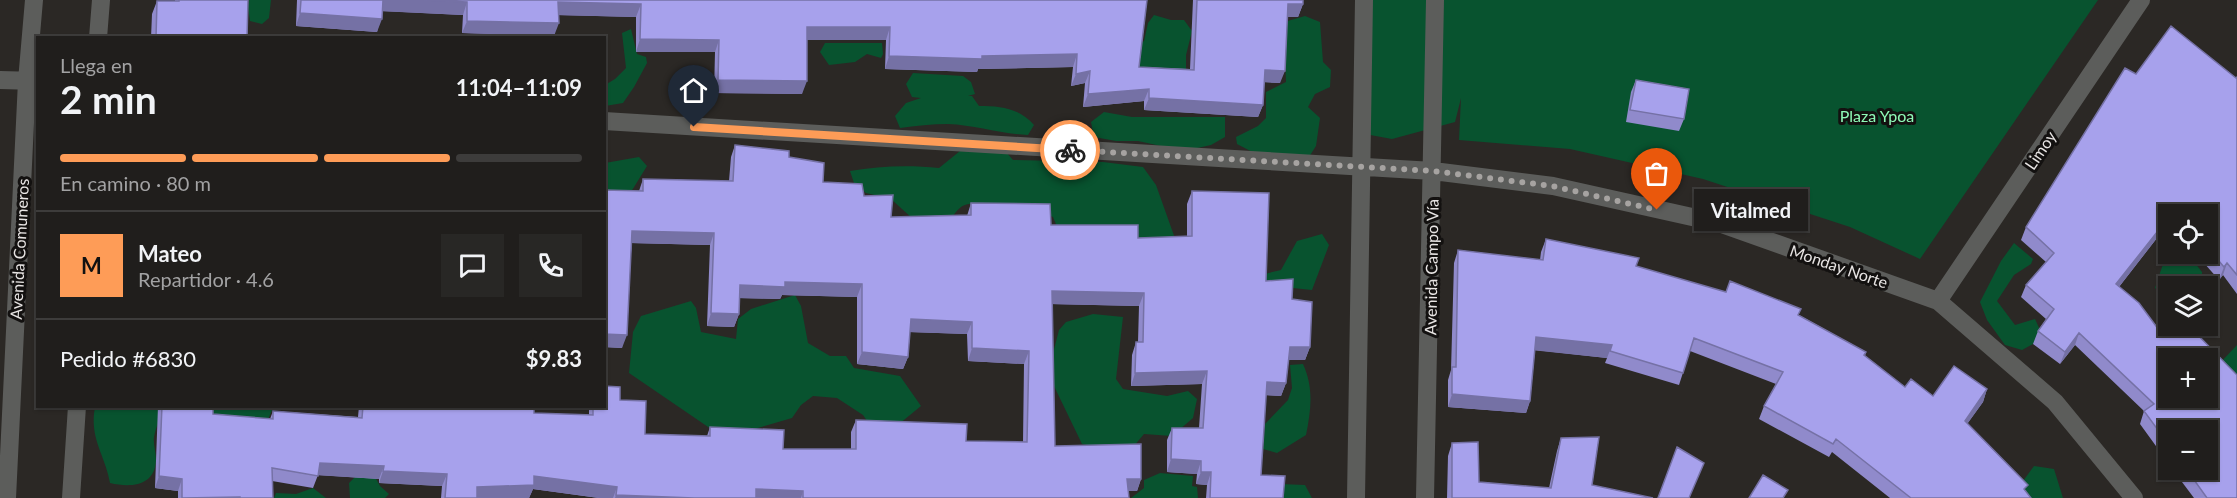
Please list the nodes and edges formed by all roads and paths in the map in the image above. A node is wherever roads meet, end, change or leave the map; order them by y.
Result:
1 (34, 0) edge
2 (101, 0) edge
3 (1364, 0) edge
4 (1435, 0) edge
5 (2141, 0) edge
6 (98, 36) edge
7 (0, 80) edge
8 (32, 81) edge
9 (606, 121) edge
10 (1360, 167) junction
11 (1433, 171) junction
12 (1938, 301) junction
13 (76, 408) edge
14 (8, 498) edge
15 (71, 498) edge
16 (1356, 498) edge
17 (1425, 498) edge
18 (2134, 498) edge

1 - 8 street, Avenida Comuneros
2 - 6 street
3 - 10 street
4 - 11 street, Avenida Campo Vía
5 - 12 street, Limoy
7 - 8 street
8 - 14 street, Avenida Comuneros
9 - 10 street, Monday Norte
10 - 11 street, Monday Norte
10 - 16 street
11 - 12 street, Monday Norte
11 - 17 street, Avenida Campo Vía
12 - 18 street, Monday Norte
13 - 15 street

